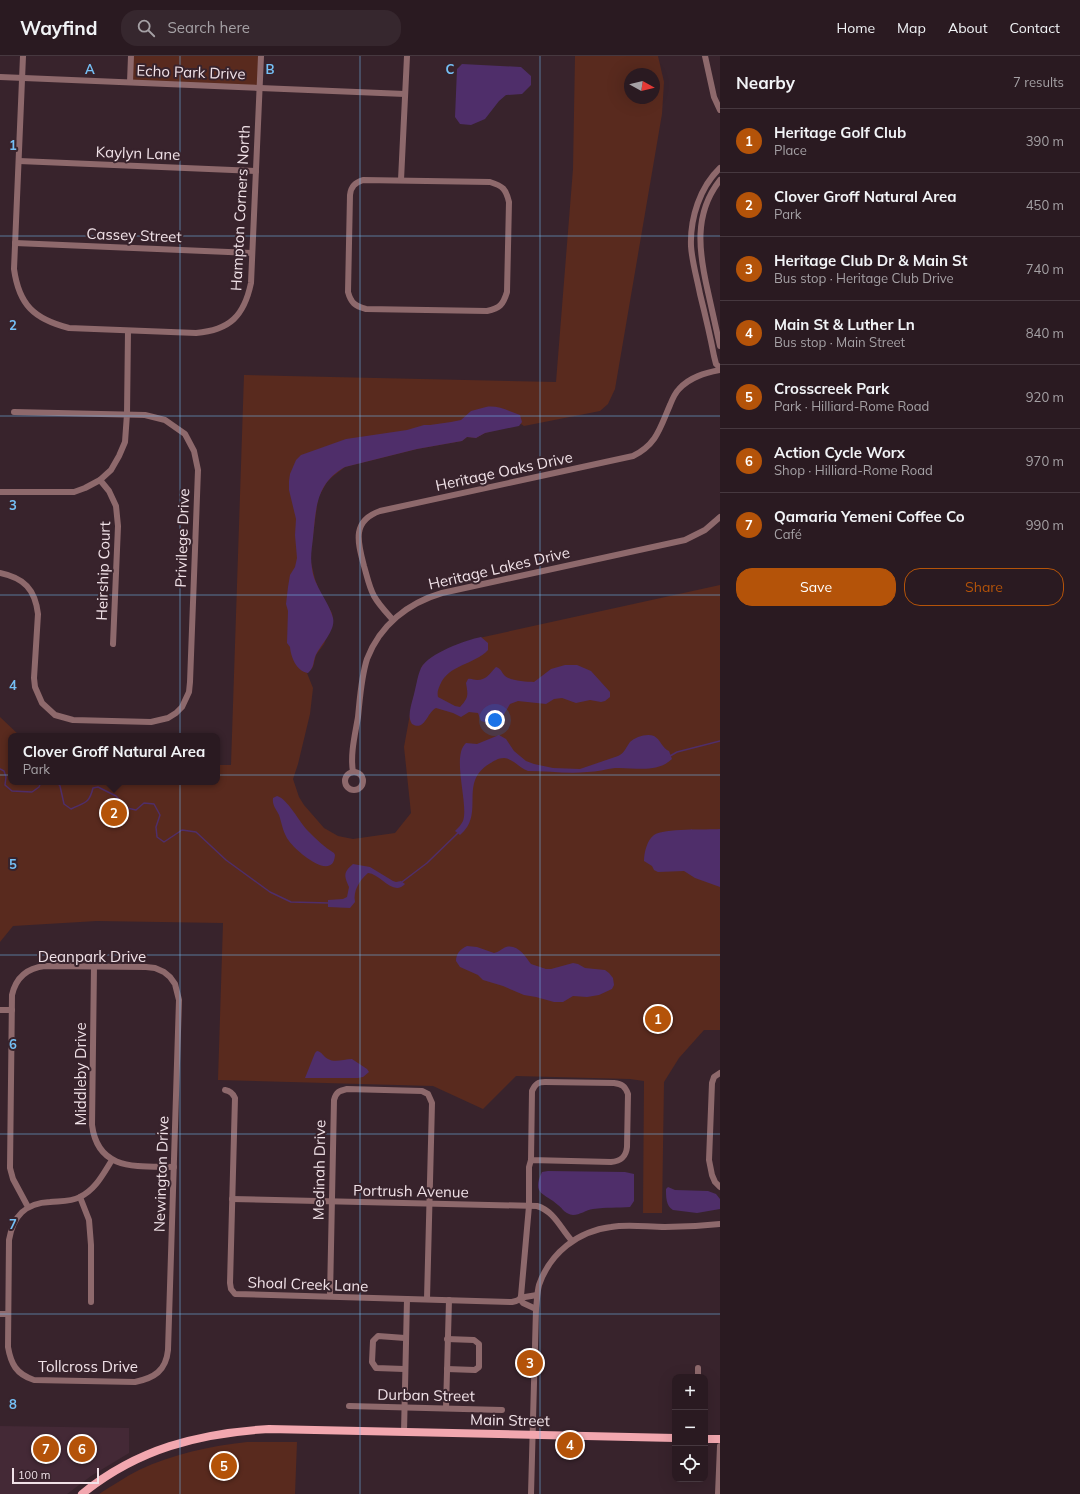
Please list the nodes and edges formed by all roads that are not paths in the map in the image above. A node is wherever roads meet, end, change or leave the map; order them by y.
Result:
1 (23, 56) edge
2 (131, 56) edge
3 (261, 56) edge
4 (407, 56) edge
5 (705, 56) edge
6 (0, 77) edge
7 (22, 78) junction
8 (130, 82) junction
9 (259, 88) junction
10 (405, 94) junction
11 (720, 110) edge
12 (19, 161) junction
13 (720, 168) edge
14 (256, 171) junction
15 (401, 180) junction
16 (720, 180) edge
17 (15, 242) junction
18 (252, 253) junction
19 (128, 330) junction
20 (720, 346) edge
21 (720, 369) edge
22 (14, 412) dead end
23 (127, 414) junction
24 (100, 480) junction
25 (0, 492) edge
26 (720, 517) edge
27 (0, 573) edge
28 (394, 620) junction
29 (113, 644) dead end
30 (353, 772) dead end
31 (94, 966) junction
32 (170, 977) joint
33 (0, 1010) edge
34 (12, 1010) junction
35 (720, 1073) edge
36 (224, 1090) dead end
37 (112, 1160) junction
38 (531, 1160) junction
39 (174, 1167) junction
40 (720, 1187) edge
41 (80, 1197) junction
42 (232, 1199) junction
43 (332, 1201) junction
44 (430, 1203) junction
45 (529, 1206) junction
46 (28, 1207) junction
47 (720, 1224) edge
48 (572, 1241) junction
49 (537, 1295) junction
50 (330, 1296) junction
51 (407, 1299) junction
52 (427, 1299) junction
53 (520, 1299) junction
54 (449, 1300) junction
55 (91, 1302) dead end
56 (536, 1309) junction
57 (0, 1314) edge
58 (8, 1314) junction
59 (405, 1338) junction
60 (447, 1339) junction
61 (698, 1368) dead end
62 (404, 1369) junction
63 (447, 1369) junction
64 (158, 1372) joint
65 (698, 1374) edge
66 (349, 1406) dead end
67 (404, 1407) junction
68 (446, 1408) junction
69 (502, 1410) dead end
70 (404, 1432) junction
71 (534, 1435) junction
72 (672, 1438) edge
73 (708, 1439) edge
74 (720, 1439) edge
75 (720, 1446) edge
76 (82, 1494) edge
77 (531, 1494) edge
78 (718, 1494) edge

1 - 7 street, Hampton Corners North
2 - 8 street
3 - 9 street, Hampton Corners North
4 - 10 street
5 - 11 street
6 - 7 street, Echo Park Drive
7 - 8 street, Echo Park Drive
7 - 12 street, Hampton Corners North
8 - 9 street, Echo Park Drive
9 - 10 street, Echo Park Drive
9 - 14 street, Hampton Corners North
10 - 15 street
12 - 14 street, Kaylyn Lane
12 - 17 street, Hampton Corners North
13 - 21 street
14 - 18 street, Hampton Corners North
15 - 15 street
16 - 20 street
17 - 18 street, Cassey Street
17 - 19 street, Hampton Corners North
18 - 19 street, Hampton Corners North
19 - 23 street
21 - 28 street, Heritage Oaks Drive
22 - 23 street, Privilege Drive
23 - 24 street
23 - 27 street, Privilege Drive
24 - 25 street
24 - 29 street, Heirship Court
26 - 28 street, Heritage Lakes Drive
28 - 30 street, Heritage Lakes Drive
31 - 32 street, Deanpark Drive
31 - 34 street, Deanpark Drive
31 - 37 street, Middleby Drive
32 - 39 street, Newington Drive
33 - 34 street
34 - 46 street
35 - 40 street
36 - 42 street, Shoal Creek Lane
37 - 39 street
37 - 41 street
38 - 38 street
38 - 45 street
39 - 64 street, Newington Drive
41 - 46 street
41 - 55 street
42 - 43 street, Portrush Avenue
42 - 50 street, Shoal Creek Lane
43 - 44 street, Portrush Avenue
43 - 44 street, Medinah Drive
43 - 50 street, Medinah Drive
44 - 45 street, Portrush Avenue
44 - 52 street
45 - 48 street, Portrush Avenue
45 - 53 street
46 - 58 street
47 - 48 street
48 - 49 street
49 - 53 street, Shoal Creek Lane
49 - 56 street
50 - 51 street, Shoal Creek Lane
51 - 52 street, Shoal Creek Lane
51 - 59 street
52 - 54 street, Shoal Creek Lane
53 - 54 street, Shoal Creek Lane
53 - 56 street
54 - 60 street
56 - 71 street
57 - 58 street
58 - 64 street, Tollcross Drive
59 - 62 street
59 - 62 street
60 - 63 street
60 - 63 street
61 - 65 street
62 - 67 street
63 - 68 street
66 - 67 street, Durban Street
67 - 68 street, Durban Street
67 - 70 street
68 - 69 street, Durban Street
70 - 71 main road, Main Street
70 - 76 main road, Main Street
71 - 72 main road, Main Street
71 - 77 street
73 - 74 main road
75 - 78 street

